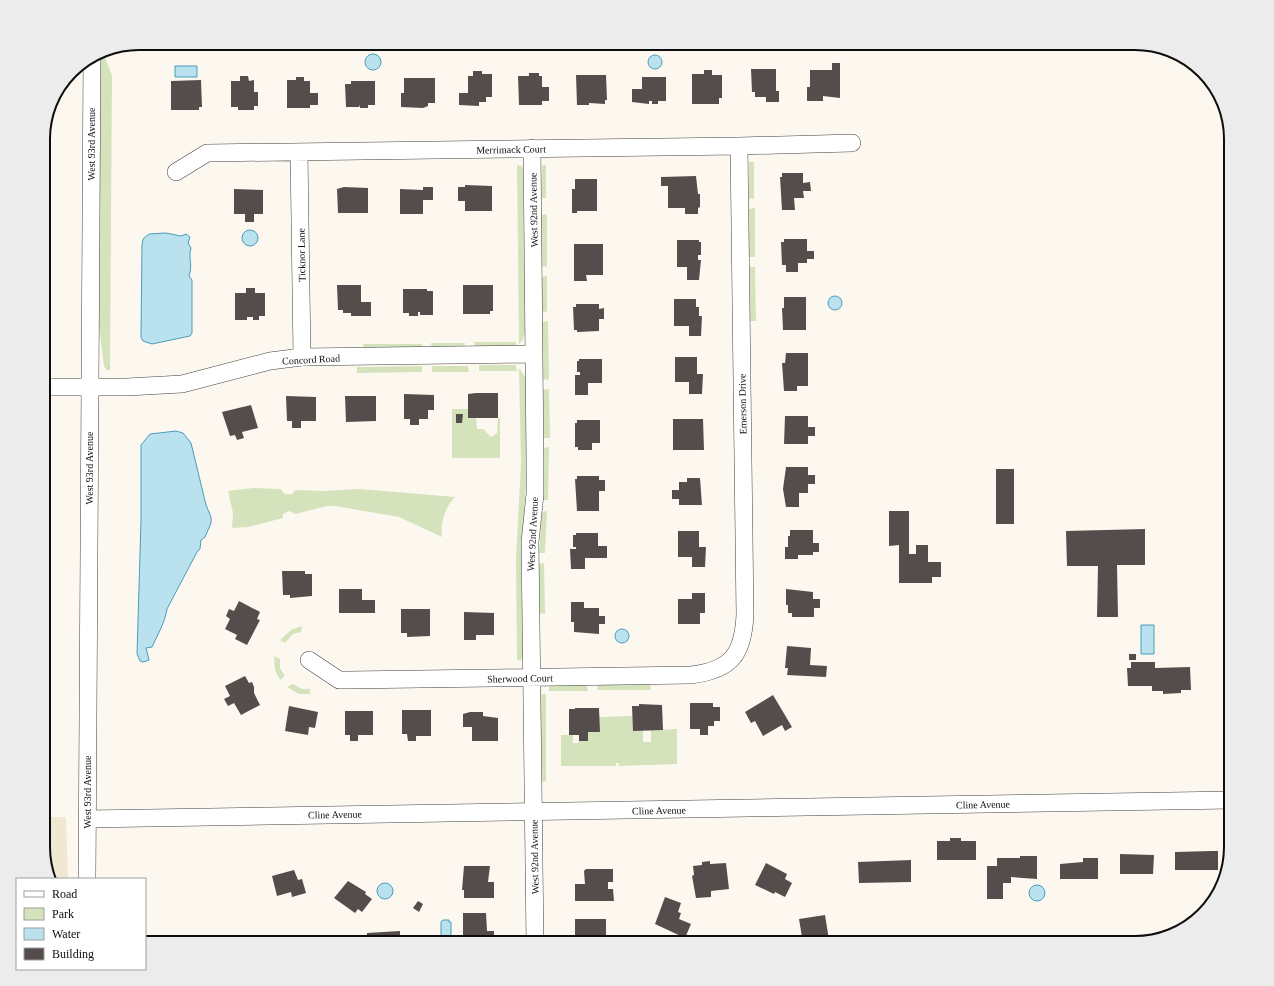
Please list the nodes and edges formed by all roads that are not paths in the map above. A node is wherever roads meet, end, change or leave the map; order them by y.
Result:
1 (92, 63) edge
2 (852, 143) dead end
3 (738, 146) junction
4 (532, 148) junction
5 (299, 152) junction
6 (176, 172) dead end
7 (534, 354) junction
8 (302, 358) junction
9 (90, 386) junction
10 (50, 387) edge
11 (732, 659) joint
12 (309, 660) dead end
13 (532, 678) junction
14 (1224, 800) edge
15 (533, 811) junction
16 (87, 819) junction
17 (87, 878) edge
18 (535, 936) edge

1 - 9 street, West 93rd Avenue
2 - 3 street, Merrimack Court
3 - 4 street, Merrimack Court
3 - 11 street, Emerson Drive
4 - 5 street, Merrimack Court
4 - 7 street, West 92nd Avenue
5 - 6 street, Merrimack Court
5 - 8 street, Ticknor Lane
7 - 8 street, Concord Road
7 - 13 street, West 92nd Avenue
8 - 9 street, Concord Road
9 - 10 street, Concord Road
9 - 16 street, West 93rd Avenue
11 - 13 street, Sherwood Court
12 - 13 street, Sherwood Court
13 - 15 street, West 92nd Avenue
14 - 15 street, Cline Avenue
15 - 16 street, Cline Avenue
15 - 18 street, West 92nd Avenue
16 - 17 street, West 93rd Avenue

